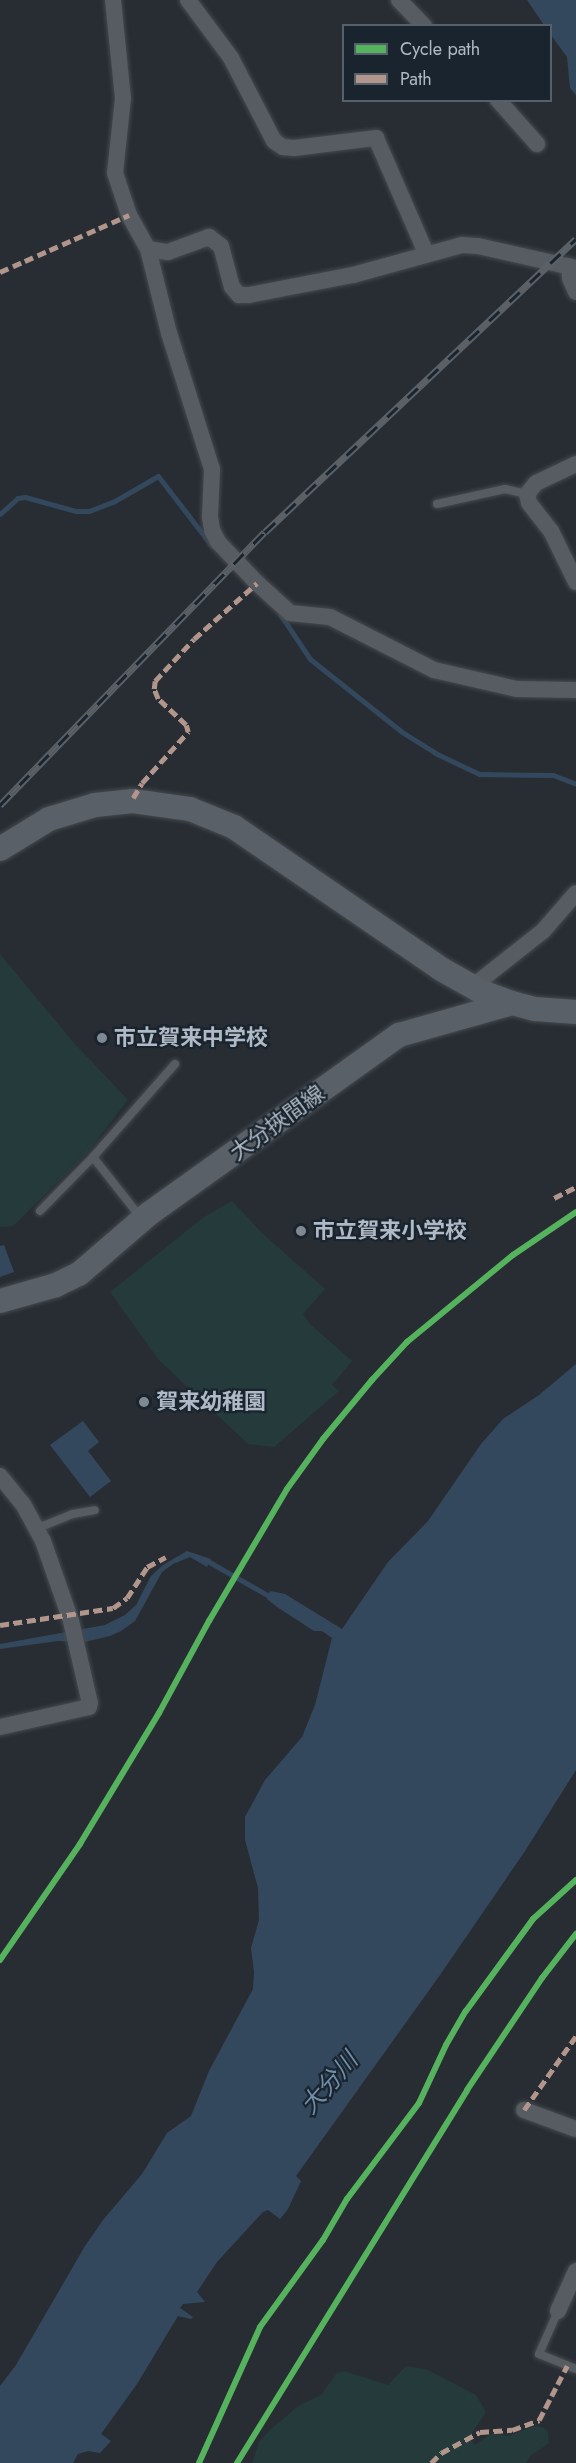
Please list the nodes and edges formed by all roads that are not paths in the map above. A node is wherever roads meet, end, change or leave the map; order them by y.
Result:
1 (113, 0) edge
2 (188, 0) edge
3 (399, 0) edge
4 (422, 24) edge
5 (500, 102) edge
6 (537, 144) dead end
7 (148, 249) junction
8 (426, 253) junction
9 (572, 267) edge
10 (576, 292) edge
11 (576, 464) edge
12 (527, 495) junction
13 (437, 504) dead end
14 (576, 582) edge
15 (576, 690) edge
16 (0, 849) edge
17 (576, 892) edge
18 (472, 987) junction
19 (512, 1003) junction
20 (576, 1012) edge
21 (175, 1064) dead end
22 (93, 1157) junction
23 (40, 1211) dead end
24 (142, 1219) junction
25 (0, 1301) edge
26 (0, 1476) edge
27 (95, 1510) dead end
28 (38, 1528) junction
29 (0, 1727) edge
30 (524, 2110) dead end
31 (576, 2129) edge
32 (576, 2271) edge
33 (558, 2312) joint
34 (576, 2369) edge

1 - 7 street
2 - 8 street
3 - 4 street
5 - 6 street
7 - 8 street
7 - 15 street
8 - 9 street
9 - 10 street
11 - 12 street
12 - 13 lane
12 - 14 street
16 - 18 main road
17 - 18 street
18 - 19 main road
19 - 20 main road, 大分挾間線
19 - 24 main road, 大分挾間線
21 - 22 lane
22 - 23 lane
22 - 24 lane
24 - 25 main road, 大分挾間線
26 - 28 street
27 - 28 lane
28 - 29 street
30 - 31 street
32 - 33 street
33 - 34 lane

